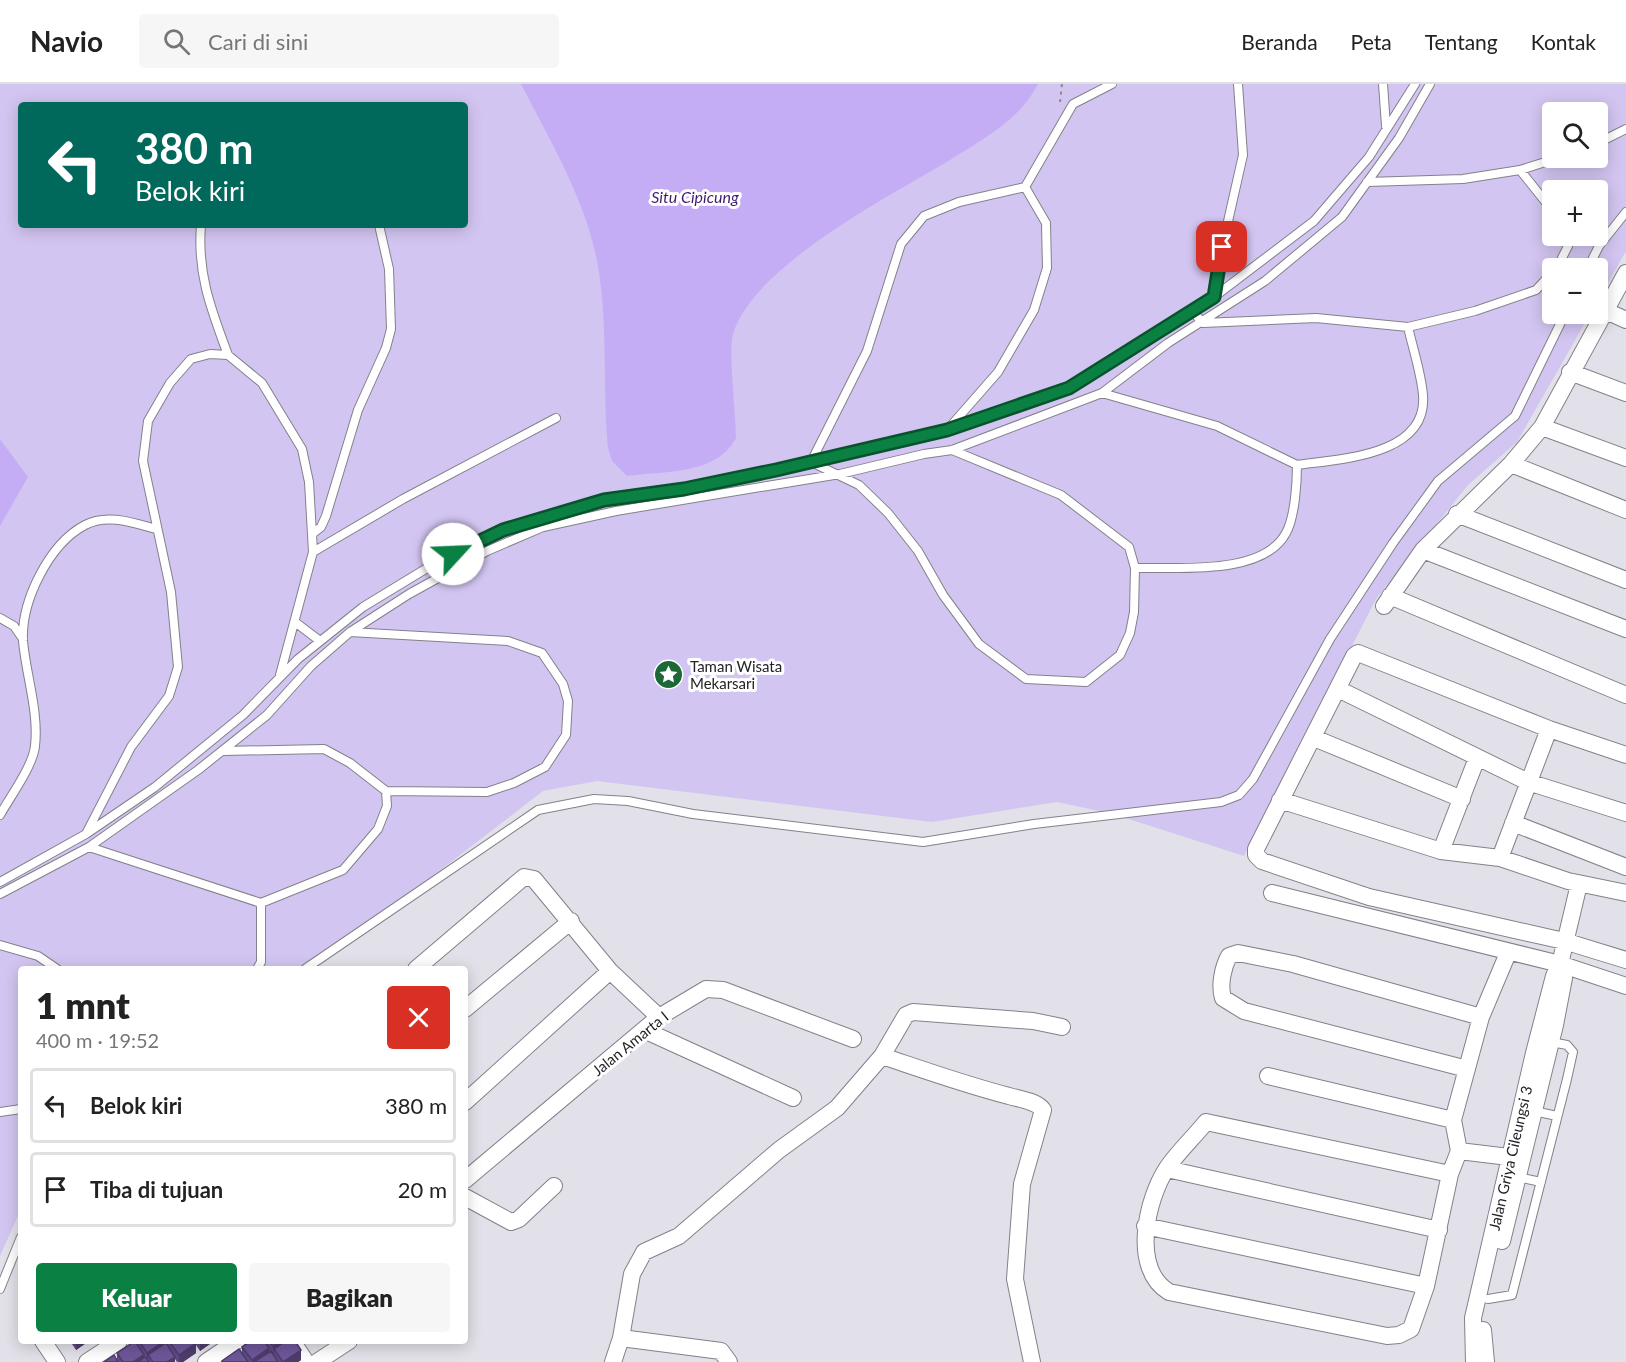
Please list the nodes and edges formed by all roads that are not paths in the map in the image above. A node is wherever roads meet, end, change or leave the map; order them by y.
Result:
1 (1112, 84) edge
2 (1238, 84) edge
3 (1383, 84) edge
4 (1415, 84) edge
5 (1430, 84) edge
6 (1386, 127) junction
7 (1626, 129) edge
8 (1608, 138) edge
9 (1542, 163) edge
10 (1520, 170) junction
11 (1367, 182) junction
12 (1025, 187) junction
13 (1542, 198) edge
14 (1626, 212) edge
15 (201, 228) edge
16 (380, 228) edge
17 (1592, 258) edge
18 (1626, 273) edge
19 (1542, 284) edge
20 (1214, 297) junction
21 (1608, 305) edge
22 (1191, 310) junction
23 (1608, 311) edge
24 (1626, 320) edge
25 (1203, 323) junction
26 (1560, 324) edge
27 (1597, 324) edge
28 (1408, 327) junction
29 (228, 355) junction
30 (1570, 372) junction
31 (1102, 393) junction
32 (1626, 393) edge
33 (556, 418) dead end
34 (1542, 427) junction
35 (947, 430) junction
36 (952, 450) junction
37 (1626, 458) edge
38 (811, 462) junction
39 (1511, 464) junction
40 (1297, 465) junction
41 (840, 474) junction
42 (1626, 510) edge
43 (1457, 514) junction
44 (156, 529) junction
45 (312, 534) junction
46 (1424, 550) junction
47 (313, 552) junction
48 (1135, 568) junction
49 (1626, 580) edge
50 (0, 618) edge
51 (295, 622) junction
52 (1626, 629) edge
53 (350, 632) junction
54 (23, 639) junction
55 (320, 641) junction
56 (278, 680) junction
57 (1338, 689) junction
58 (1626, 695) edge
59 (1549, 729) junction
60 (1314, 738) junction
61 (224, 751) junction
62 (1626, 755) edge
63 (1477, 758) junction
64 (1528, 782) junction
65 (386, 791) junction
66 (1462, 799) junction
67 (1280, 800) junction
68 (1626, 813) edge
69 (0, 815) edge
70 (1513, 822) junction
71 (86, 834) junction
72 (89, 847) junction
73 (1441, 851) junction
74 (1500, 858) junction
75 (1626, 867) edge
76 (0, 882) edge
77 (1579, 884) junction
78 (1272, 893) dead end
79 (1626, 893) edge
80 (0, 894) edge
81 (261, 903) junction
82 (571, 921) junction
83 (0, 945) edge
84 (1562, 952) junction
85 (1508, 953) junction
86 (1626, 960) edge
87 (53, 966) edge
88 (258, 966) edge
89 (309, 966) edge
90 (420, 966) edge
91 (610, 970) junction
92 (1626, 986) edge
93 (468, 1007) edge
94 (659, 1017) junction
95 (1481, 1017) junction
96 (1062, 1027) dead end
97 (644, 1030) junction
98 (853, 1039) dead end
99 (1551, 1042) junction
100 (882, 1056) junction
101 (1467, 1069) junction
102 (1268, 1076) dead end
103 (793, 1098) dead end
104 (468, 1099) edge
105 (18, 1109) edge
106 (1534, 1111) junction
107 (0, 1112) edge
108 (1557, 1116) junction
109 (1453, 1120) junction
110 (1459, 1151) junction
111 (1167, 1169) junction
112 (1511, 1169) junction
113 (1450, 1174) junction
114 (468, 1177) edge
115 (1541, 1182) junction
116 (554, 1186) dead end
117 (468, 1199) edge
118 (1145, 1226) junction
119 (1438, 1230) junction
120 (18, 1244) edge
121 (1426, 1286) junction
122 (0, 1289) edge
123 (1483, 1298) junction
124 (621, 1338) junction
125 (45, 1344) edge
126 (114, 1344) edge
127 (233, 1344) edge
128 (294, 1344) edge
129 (344, 1344) edge
130 (57, 1362) edge
131 (87, 1362) edge
132 (206, 1362) edge
133 (306, 1362) edge
134 (317, 1362) edge
135 (613, 1362) edge
136 (729, 1362) edge
137 (1032, 1362) edge
138 (1474, 1362) edge
139 (1486, 1362) edge

1 - 12 lane
2 - 20 lane
3 - 6 lane
4 - 6 lane
5 - 11 lane
6 - 20 lane
7 - 8 lane
9 - 10 lane
10 - 11 lane
10 - 13 lane
11 - 25 lane
12 - 35 lane
12 - 38 lane
14 - 17 lane
15 - 29 lane
16 - 45 lane
18 - 21 street
19 - 28 lane
20 - 22 lane
22 - 25 lane
22 - 35 lane
23 - 24 street
25 - 28 lane
25 - 31 lane
26 - 89 lane
27 - 30 street
28 - 40 lane
29 - 44 lane
29 - 45 lane
30 - 32 street
30 - 34 street
31 - 36 lane
31 - 40 lane
33 - 47 lane
34 - 37 street
34 - 39 street
35 - 38 lane
36 - 41 lane
36 - 48 lane
38 - 41 lane
38 - 55 lane
39 - 42 street
39 - 43 street
40 - 48 lane
41 - 48 lane
41 - 53 lane
43 - 46 street
43 - 49 street
44 - 54 lane
44 - 71 lane
45 - 47 lane
46 - 52 street
46 - 58 street
47 - 51 lane
50 - 54 lane
51 - 55 lane
51 - 56 lane
53 - 61 lane
53 - 65 lane
54 - 69 lane
55 - 56 lane
56 - 71 lane
57 - 59 street
57 - 60 street
57 - 63 street
59 - 62 street
59 - 64 street
60 - 66 street
60 - 67 street
61 - 65 lane
61 - 72 lane
63 - 64 street
63 - 66 street
64 - 68 street
64 - 70 street
65 - 81 lane
66 - 73 street
67 - 73 street
67 - 84 street
70 - 74 street
70 - 75 street
71 - 76 lane
72 - 80 lane
72 - 81 lane
73 - 74 street
74 - 77 street
77 - 79 street
77 - 84 street
78 - 85 street
81 - 88 lane
82 - 90 street
82 - 91 street
82 - 93 street
83 - 87 lane
84 - 85 street
84 - 86 street
84 - 92 street
84 - 99 street
84 - 112 street, Jalan Griya Cileungsi 3
85 - 95 street
91 - 94 street
91 - 104 street
94 - 97 street, Jalan Amarta I
94 - 98 street, Jalan Amarta I
95 - 101 street
95 - 101 street
96 - 100 street
97 - 103 street
97 - 114 street, Jalan Amarta I
99 - 106 street
99 - 108 lane
100 - 124 street
100 - 137 street
101 - 109 street
102 - 109 street
105 - 107 lane
106 - 108 lane
106 - 112 street
108 - 115 lane
109 - 110 street
110 - 112 street
110 - 113 street
111 - 113 street
111 - 118 street
111 - 119 street
112 - 115 lane
112 - 123 street, Jalan Griya Cileungsi 3
113 - 119 street
115 - 123 lane
116 - 117 street
118 - 121 street
118 - 121 street
119 - 121 street
120 - 122 lane
123 - 138 street, Jalan Griya Cileungsi 3
123 - 139 street
124 - 135 street
124 - 136 street
125 - 130 street
126 - 131 street
127 - 132 street
128 - 133 street
129 - 134 street

